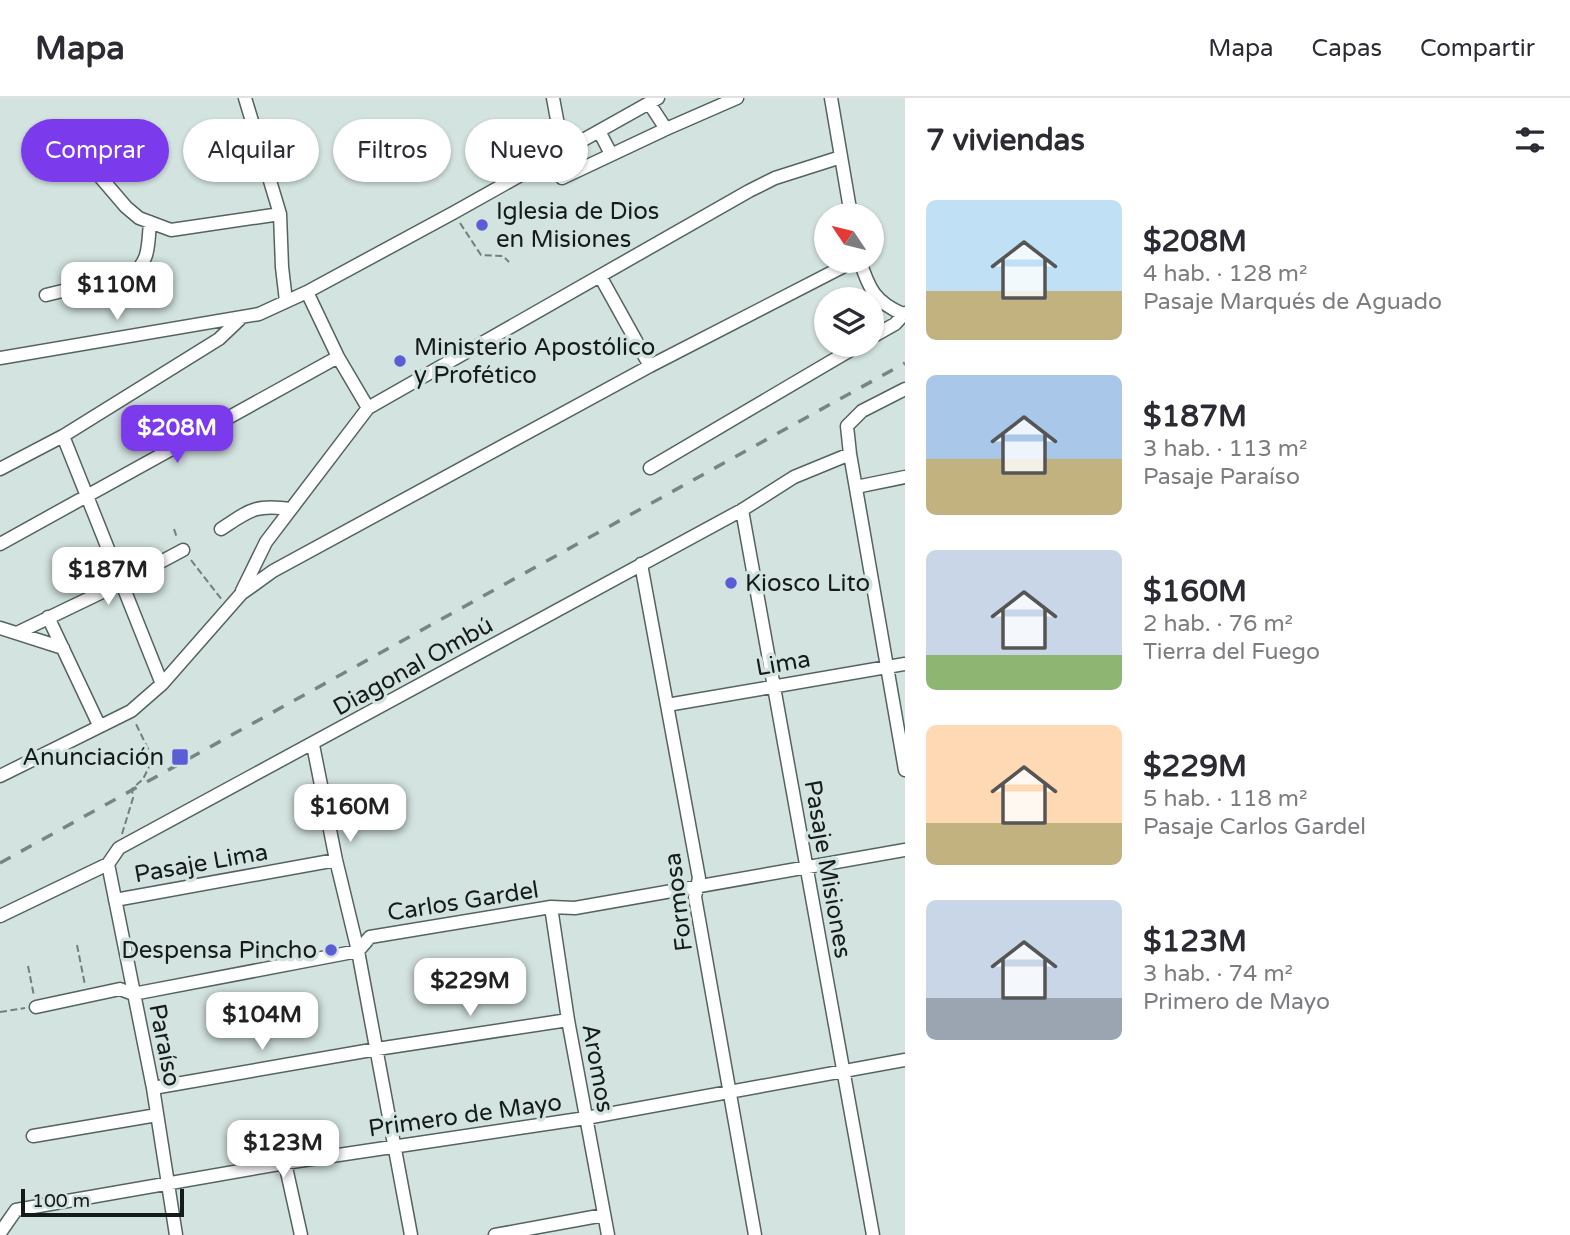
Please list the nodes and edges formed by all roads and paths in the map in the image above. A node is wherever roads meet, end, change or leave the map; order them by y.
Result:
1 (245, 98) edge
2 (553, 98) edge
3 (737, 98) edge
4 (831, 98) edge
5 (654, 101) edge
6 (557, 119) edge
7 (666, 129) junction
8 (599, 131) junction
9 (588, 137) edge
10 (611, 155) junction
11 (841, 157) junction
12 (588, 166) edge
13 (105, 182) edge
14 (508, 182) edge
15 (849, 203) edge
16 (453, 213) junction
17 (280, 214) junction
18 (150, 222) junction
19 (509, 262) dead end
20 (831, 273) edge
21 (864, 273) edge
22 (600, 276) junction
23 (307, 292) junction
24 (46, 295) dead end
25 (286, 301) junction
26 (904, 313) edge
27 (240, 318) junction
28 (884, 330) edge
29 (338, 357) junction
30 (839, 357) edge
31 (0, 358) edge
32 (650, 366) junction
33 (905, 389) edge
34 (369, 408) junction
35 (63, 436) junction
36 (849, 454) junction
37 (650, 468) dead end
38 (0, 469) edge
39 (905, 477) edge
40 (856, 487) junction
41 (88, 496) junction
42 (291, 509) junction
43 (742, 510) junction
44 (174, 529) dead end
45 (221, 529) dead end
46 (0, 544) edge
47 (183, 550) junction
48 (641, 564) junction
49 (123, 582) junction
50 (241, 594) junction
51 (229, 608) junction
52 (48, 617) junction
53 (0, 628) edge
54 (17, 633) junction
55 (62, 648) junction
56 (905, 664) edge
57 (886, 668) junction
58 (162, 684) junction
59 (774, 686) junction
60 (667, 705) junction
61 (131, 711) junction
62 (99, 725) junction
63 (313, 745) junction
64 (153, 759) junction
65 (159, 767) dead end
66 (905, 770) edge
67 (0, 776) edge
68 (119, 848) junction
69 (905, 850) edge
70 (336, 860) junction
71 (108, 864) junction
72 (806, 866) junction
73 (697, 886) junction
74 (115, 900) junction
75 (551, 907) junction
76 (0, 916) edge
77 (77, 945) dead end
78 (358, 951) junction
79 (28, 966) dead end
80 (133, 994) junction
81 (87, 996) junction
82 (36, 1007) junction
83 (0, 1012) edge
84 (568, 1020) junction
85 (377, 1049) junction
86 (905, 1060) edge
87 (844, 1072) junction
88 (153, 1088) junction
89 (730, 1091) junction
90 (157, 1115) junction
91 (586, 1118) junction
92 (33, 1136) dead end
93 (394, 1146) junction
94 (285, 1163) junction
95 (167, 1184) junction
96 (604, 1215) junction
97 (0, 1233) edge
98 (176, 1235) edge
99 (301, 1235) edge
100 (411, 1235) edge
101 (495, 1235) edge
102 (608, 1235) edge
103 (755, 1235) edge
104 (873, 1235) edge

1 - 17 street
2 - 6 street
3 - 7 street
4 - 11 street
5 - 7 street
5 - 8 street
7 - 10 street
8 - 9 street
8 - 10 street
10 - 12 street
11 - 15 street
11 - 22 street
13 - 18 street
14 - 16 street
16 - 19 path
16 - 23 street
17 - 18 street
17 - 25 street
18 - 24 street
20 - 32 street
21 - 26 street
22 - 32 street
22 - 34 street
23 - 25 street
23 - 29 street
25 - 27 street
26 - 28 street
27 - 31 street
27 - 35 street
29 - 34 street
29 - 41 street
30 - 37 street
32 - 50 street
33 - 36 street
34 - 42 street
35 - 38 street
35 - 41 street
36 - 40 street
36 - 43 street, Diagonal Ombú
39 - 40 street
40 - 57 street
41 - 46 street
41 - 49 street
42 - 45 street
42 - 50 street
43 - 48 street, Diagonal Ombú
43 - 59 street, Pasaje Misiones
44 - 47 path
47 - 49 street
47 - 51 path
48 - 60 street, Formosa
48 - 63 street, Diagonal Ombú
49 - 52 street
49 - 58 street
50 - 51 street
51 - 58 street
52 - 54 street
52 - 55 street
53 - 54 street
54 - 55 street
55 - 62 street
56 - 57 street, Lima
57 - 59 street, Lima
57 - 66 street
58 - 61 street
59 - 60 street, Lima
59 - 72 street, Pasaje Misiones
60 - 73 street, Formosa
61 - 62 street
61 - 64 path
62 - 67 street
63 - 68 street, Diagonal Ombú
63 - 70 street
64 - 65 path
64 - 68 path
68 - 71 street, Diagonal Ombú
69 - 72 street, Carlos Gardel
70 - 74 street, Pasaje Lima
70 - 78 street
71 - 74 street, Paraíso
71 - 76 street, Diagonal Ombú
72 - 73 street, Carlos Gardel
72 - 87 street, Pasaje Misiones
73 - 75 street, Carlos Gardel
73 - 89 street, Formosa
74 - 80 street, Paraíso
75 - 78 street, Carlos Gardel
75 - 84 street, Aromos
77 - 81 path
78 - 80 street, Carlos Gardel
78 - 85 street
79 - 82 path
80 - 81 street, Carlos Gardel
80 - 88 street, Paraíso
81 - 82 street, Carlos Gardel
82 - 83 path
84 - 85 street
84 - 91 street, Aromos
85 - 88 street
85 - 93 street
86 - 87 street, Primero de Mayo
87 - 89 street, Primero de Mayo
87 - 104 street, Pasaje Misiones
88 - 90 street, Paraíso
89 - 91 street, Primero de Mayo
89 - 103 street, Formosa
90 - 92 street
90 - 95 street, Paraíso
91 - 93 street, Primero de Mayo
91 - 96 street, Aromos
93 - 94 street, Primero de Mayo
93 - 100 street
94 - 95 street, Primero de Mayo
94 - 99 street
95 - 97 street, Primero de Mayo
95 - 98 street, Paraíso
96 - 101 street
96 - 102 street, Aromos

